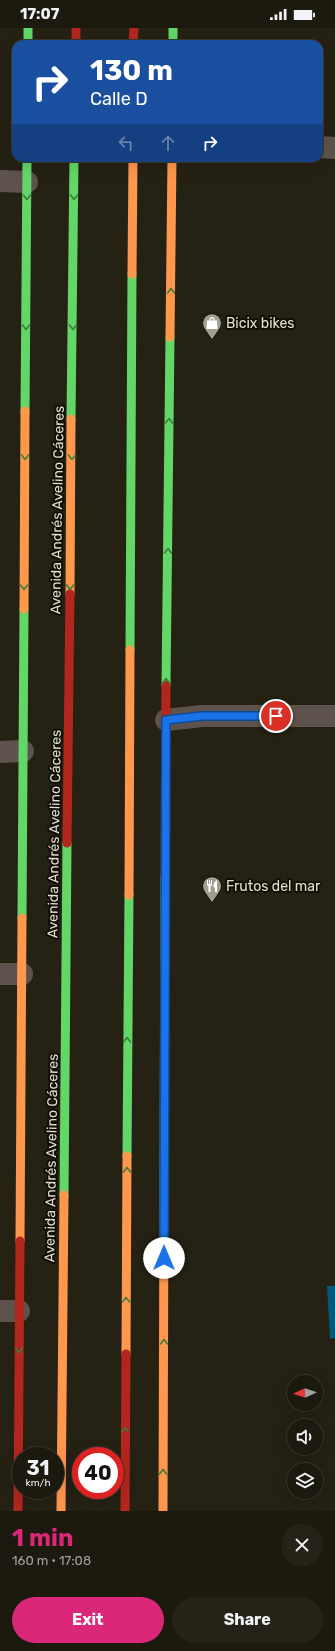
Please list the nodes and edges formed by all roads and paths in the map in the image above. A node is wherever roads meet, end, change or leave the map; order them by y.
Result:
1 (28, 28) edge
2 (76, 28) edge
3 (134, 28) edge
4 (173, 28) edge
5 (28, 40) edge
6 (76, 40) edge
7 (133, 40) edge
8 (173, 40) edge
9 (323, 147) edge
10 (335, 148) edge
11 (27, 162) edge
12 (74, 162) edge
13 (133, 162) edge
14 (172, 162) edge
15 (0, 181) edge
16 (27, 182) junction
17 (335, 716) edge
18 (166, 720) junction
19 (23, 751) junction
20 (0, 752) edge
21 (0, 974) edge
22 (22, 974) junction
23 (10, 1311) edge
24 (18, 1511) edge
25 (61, 1511) edge
26 (125, 1511) edge
27 (163, 1511) edge

1 - 5 main road
2 - 6 main road
3 - 7 main road
4 - 8 main road
9 - 10 street
11 - 16 main road
12 -> 25 main road, Avenida Andrés Avelino Cáceres
26 -> 13 main road
18 -> 14 main road
15 - 16 street
16 -> 19 main road
17 - 18 street
27 -> 18 main road
19 - 20 street
19 - 22 main road
21 - 22 street
22 - 23 main road
23 -> 24 main road

